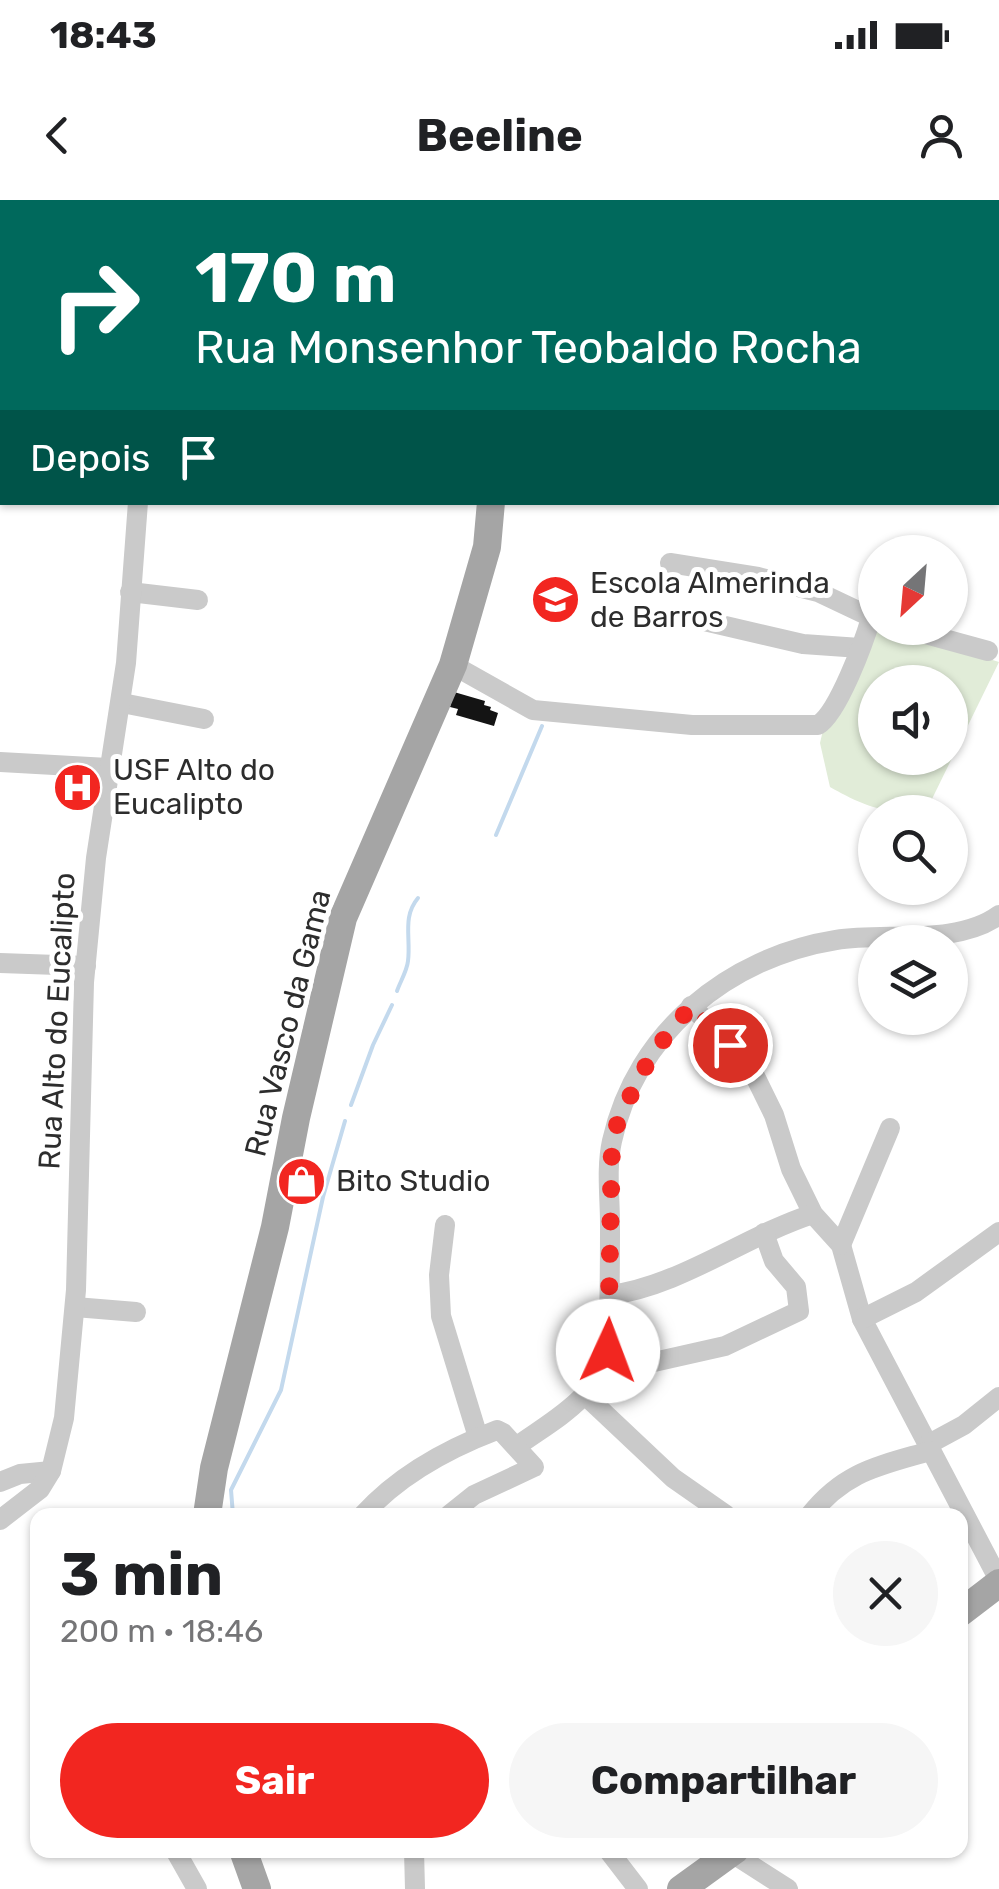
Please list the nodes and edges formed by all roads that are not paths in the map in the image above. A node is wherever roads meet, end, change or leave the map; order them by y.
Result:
1 (138, 505) edge
2 (492, 505) edge
3 (670, 563) dead end
4 (130, 592) junction
5 (198, 600) dead end
6 (858, 611) edge
7 (704, 621) dead end
8 (861, 645) edge
9 (964, 645) edge
10 (860, 648) junction
11 (988, 652) dead end
12 (453, 666) junction
13 (122, 704) junction
14 (204, 719) dead end
15 (0, 762) edge
16 (108, 768) junction
17 (999, 917) edge
18 (0, 963) edge
19 (86, 966) junction
20 (691, 1006) junction
21 (890, 1128) dead end
22 (813, 1214) junction
23 (445, 1224) dead end
24 (999, 1232) edge
25 (764, 1233) junction
26 (840, 1246) junction
27 (610, 1296) junction
28 (75, 1307) junction
29 (136, 1312) dead end
30 (862, 1319) junction
31 (608, 1351) junction
32 (586, 1396) junction
33 (999, 1397) edge
34 (478, 1437) junction
35 (929, 1448) junction
36 (522, 1452) junction
37 (52, 1471) junction
38 (0, 1482) edge
39 (474, 1496) junction
40 (209, 1508) edge
41 (370, 1508) edge
42 (458, 1508) edge
43 (482, 1508) edge
44 (716, 1508) edge
45 (817, 1508) edge
46 (960, 1508) edge
47 (0, 1520) edge
48 (968, 1523) edge
49 (999, 1582) edge
50 (968, 1607) edge
51 (179, 1858) edge
52 (246, 1858) edge
53 (414, 1858) edge
54 (614, 1858) edge
55 (723, 1858) edge
56 (743, 1858) edge
57 (196, 1889) edge
58 (257, 1889) edge
59 (416, 1889) edge
60 (638, 1889) edge
61 (680, 1889) edge
62 (788, 1889) edge

1 - 4 street, Rua Alto do Eucalipto
2 - 12 main road, Rua Vasco da Gama
3 - 6 street
4 - 5 street
4 - 13 street, Rua Alto do Eucalipto
7 - 10 street
8 - 10 street
9 - 11 street
10 - 12 street
12 - 40 main road, Rua Vasco da Gama
13 - 14 street
13 - 16 street, Rua Alto do Eucalipto
15 - 16 street
16 - 19 street, Rua Alto do Eucalipto
17 - 20 street
18 - 19 street
19 - 28 street, Rua Alto do Eucalipto
20 - 22 street
20 - 27 street
21 - 26 street
22 - 25 street
22 - 26 street
23 - 34 street
24 - 30 street
25 - 27 street
25 - 31 street
26 - 30 street
27 - 31 street
28 - 29 street
28 - 37 street, Rua Alto do Eucalipto
30 - 35 street
31 - 32 street
32 - 36 street
32 - 44 street
33 - 35 street
34 - 36 street
34 - 41 street
35 - 45 street
35 - 46 street
36 - 39 street
37 - 38 street
37 - 47 street
39 - 42 street
39 - 43 street
48 - 49 street
49 - 50 main road
51 - 57 street
52 - 58 main road
53 - 59 street
54 - 60 street
55 - 61 main road
56 - 62 street

